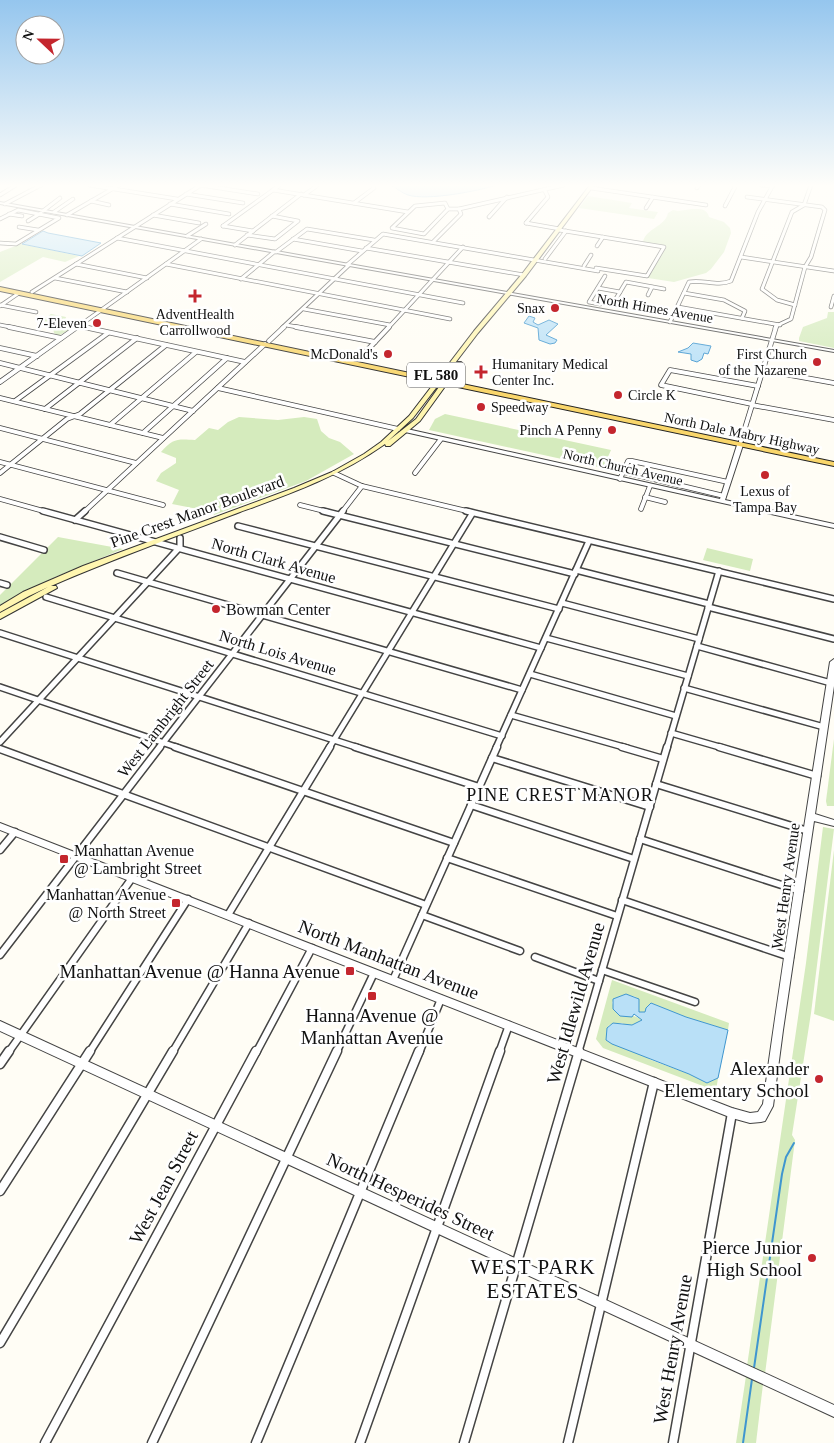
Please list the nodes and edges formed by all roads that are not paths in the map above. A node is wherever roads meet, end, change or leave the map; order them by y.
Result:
1 (94, 252) edge
2 (182, 252) edge
3 (191, 252) edge
4 (275, 252) edge
5 (277, 252) edge
6 (361, 252) edge
7 (392, 252) edge
8 (457, 252) edge
9 (495, 252) edge
10 (541, 252) edge
11 (550, 252) edge
12 (661, 252) edge
13 (742, 252) edge
14 (777, 252) edge
15 (812, 252) edge
16 (591, 255) dead end
17 (740, 257) junction
18 (536, 259) junction
19 (545, 259) junction
20 (449, 262) junction
21 (773, 262) junction
22 (76, 264) junction
23 (166, 264) junction
24 (258, 265) junction
25 (348, 265) junction
26 (584, 266) junction
27 (805, 267) junction
28 (598, 271) dead end
29 (834, 271) edge
30 (524, 275) junction
31 (606, 276) dead end
32 (55, 278) junction
33 (147, 278) junction
34 (241, 278) junction
35 (334, 279) junction
36 (432, 280) junction
37 (652, 286) junction
38 (0, 287) edge
39 (598, 288) junction
40 (664, 289) dead end
41 (32, 292) junction
42 (128, 292) junction
43 (620, 292) junction
44 (19, 293) junction
45 (320, 294) junction
46 (510, 294) junction
47 (684, 294) junction
48 (419, 295) junction
49 (648, 295) dead end
50 (834, 296) edge
51 (61, 298) junction
52 (463, 303) dead end
53 (0, 305) edge
54 (795, 305) junction
55 (599, 306) junction
56 (678, 307) junction
57 (831, 307) dead end
58 (104, 309) junction
59 (304, 309) junction
60 (404, 310) junction
61 (36, 312) dead end
62 (138, 318) junction
63 (742, 318) junction
64 (163, 319) junction
65 (450, 319) dead end
66 (670, 322) junction
67 (168, 324) junction
68 (0, 325) edge
69 (286, 325) junction
70 (390, 325) junction
71 (780, 325) junction
72 (79, 326) junction
73 (108, 332) junction
74 (224, 332) junction
75 (61, 338) junction
76 (137, 338) junction
77 (772, 340) junction
78 (267, 342) junction
79 (375, 342) junction
80 (166, 345) junction
81 (0, 348) edge
82 (834, 351) edge
83 (196, 352) junction
84 (37, 356) junction
85 (227, 358) junction
86 (359, 359) junction
87 (245, 362) junction
88 (0, 363) edge
89 (20, 368) junction
90 (762, 370) junction
91 (49, 375) junction
92 (443, 379) junction
93 (0, 382) edge
94 (80, 382) junction
95 (834, 383) edge
96 (758, 386) junction
97 (218, 388) junction
98 (110, 390) junction
99 (142, 397) junction
100 (0, 398) edge
101 (15, 401) junction
102 (559, 404) junction
103 (752, 404) junction
104 (173, 406) junction
105 (45, 409) junction
106 (416, 410) junction
107 (193, 411) junction
108 (74, 416) junction
109 (834, 420) edge
110 (653, 422) junction
111 (635, 423) junction
112 (110, 425) junction
113 (0, 428) edge
114 (398, 429) junction
115 (670, 430) junction
116 (687, 430) junction
117 (407, 431) junction
118 (143, 433) junction
119 (163, 438) junction
120 (441, 439) junction
121 (43, 440) junction
122 (719, 441) joint
123 (740, 443) junction
124 (382, 450) junction
125 (784, 452) junction
126 (831, 460) edge
127 (0, 462) edge
128 (136, 463) junction
129 (834, 464) edge
130 (11, 465) junction
131 (624, 472) junction
132 (0, 473) edge
133 (415, 473) dead end
134 (336, 475) junction
135 (620, 479) junction
136 (728, 482) junction
137 (362, 486) junction
138 (650, 486) junction
139 (107, 489) junction
140 (646, 497) junction
141 (723, 498) junction
142 (0, 499) edge
143 (665, 502) dead end
144 (163, 505) dead end
145 (300, 505) dead end
146 (641, 509) dead end
147 (472, 514) junction
148 (340, 515) junction
149 (75, 520) junction
150 (238, 526) dead end
151 (834, 526) edge
152 (0, 537) edge
153 (180, 538) junction
154 (157, 541) junction
155 (589, 541) junction
156 (165, 543) junction
157 (454, 544) junction
158 (315, 546) junction
159 (180, 547) junction
160 (44, 550) dead end
161 (718, 571) junction
162 (575, 572) junction
163 (116, 573) dead end
164 (434, 577) junction
165 (290, 579) junction
166 (148, 582) junction
167 (0, 583) edge
168 (6, 585) dead end
169 (46, 597) dead end
170 (834, 600) edge
171 (562, 602) junction
172 (708, 606) junction
173 (0, 609) edge
174 (559, 609) junction
175 (412, 613) junction
176 (262, 615) junction
177 (0, 616) edge
178 (115, 618) junction
179 (0, 633) edge
180 (546, 638) junction
181 (834, 639) edge
182 (698, 642) junction
183 (541, 648) junction
184 (388, 652) junction
185 (232, 654) junction
186 (78, 658) junction
187 (834, 662) edge
188 (530, 674) junction
189 (688, 676) junction
190 (831, 683) junction
191 (0, 687) edge
192 (684, 688) junction
193 (522, 690) junction
194 (363, 694) junction
195 (199, 697) junction
196 (38, 700) junction
197 (511, 714) junction
198 (676, 716) junction
199 (824, 727) junction
200 (671, 733) junction
201 (502, 736) junction
202 (334, 741) junction
203 (0, 742) edge
204 (163, 744) junction
205 (0, 750) edge
206 (492, 758) junction
207 (664, 759) junction
208 (817, 776) junction
209 (656, 784) junction
210 (479, 788) junction
211 (303, 791) junction
212 (124, 795) junction
213 (471, 805) junction
214 (650, 807) junction
215 (810, 816) junction
216 (834, 823) edge
217 (0, 826) edge
218 (808, 831) junction
219 (15, 832) junction
220 (640, 839) junction
221 (454, 843) junction
222 (269, 848) junction
223 (0, 850) edge
224 (76, 856) junction
225 (447, 858) junction
226 (634, 859) junction
227 (132, 878) junction
228 (800, 891) junction
229 (188, 899) junction
230 (622, 900) junction
231 (426, 905) junction
232 (228, 915) junction
233 (422, 915) junction
234 (617, 916) junction
235 (249, 923) junction
236 (312, 948) junction
237 (520, 951) dead end
238 (0, 955) edge
239 (535, 957) dead end
240 (790, 958) junction
241 (602, 970) junction
242 (374, 972) junction
243 (393, 980) junction
244 (598, 981) junction
245 (441, 999) junction
246 (695, 1002) dead end
247 (0, 1026) edge
248 (509, 1026) junction
249 (20, 1036) junction
250 (578, 1052) junction
251 (0, 1064) edge
252 (82, 1064) junction
253 (654, 1082) junction
254 (147, 1095) junction
255 (732, 1112) junction
256 (764, 1113) joint
257 (215, 1125) junction
258 (286, 1158) junction
259 (0, 1192) edge
260 (360, 1192) junction
261 (436, 1228) junction
262 (517, 1265) junction
263 (600, 1304) junction
264 (0, 1343) edge
265 (690, 1345) junction
266 (834, 1411) edge
267 (45, 1443) edge
268 (152, 1443) edge
269 (256, 1443) edge
270 (360, 1443) edge
271 (464, 1443) edge
272 (568, 1443) edge
273 (673, 1443) edge

1 - 22 street
2 - 23 street
3 - 24 street
4 - 24 street
5 - 25 street, North Himes Avenue
6 - 25 street
7 - 20 street
8 - 20 street
9 - 18 street
10 - 18 main road
11 - 19 street
12 - 26 street
13 - 17 street
14 - 21 street
15 - 27 street
16 - 26 street
17 - 21 street
17 - 47 street
18 - 19 street
18 - 28 street
18 - 30 main road
19 - 26 street
20 - 30 street
20 - 36 street
21 - 27 street
21 - 54 street
22 - 32 street
22 - 33 street
23 - 33 street
23 - 34 street
24 - 34 street
24 - 35 street
25 - 35 street
25 - 36 street, North Himes Avenue
27 - 29 street
27 - 54 street
30 - 46 main road
31 - 39 street
32 - 41 street
32 - 42 street
33 - 42 street
34 - 45 street
35 - 45 street
35 - 48 street
36 - 46 street, North Himes Avenue
36 - 48 street
37 - 40 street
37 - 43 street
37 - 49 street
38 - 41 main road, North Dale Mabry Highway / FL 580
38 - 44 main road, North Dale Mabry Highway / FL 580
39 - 43 street
39 - 55 street
41 - 51 main road, North Dale Mabry Highway / FL 580
42 - 58 street
43 - 55 street
44 - 51 main road
44 - 53 street
44 - 58 main road, North Dale Mabry Highway / FL 580
45 - 59 street
45 - 60 street
46 - 55 street, North Himes Avenue
46 - 92 main road
47 - 56 street
47 - 63 street
48 - 52 street
48 - 60 street
50 - 57 street
51 - 58 main road, North Dale Mabry Highway / FL 580
53 - 61 street
54 - 71 street
55 - 66 street, North Himes Avenue
56 - 63 street
56 - 66 street
58 - 62 main road, North Dale Mabry Highway / FL 580
58 - 64 main road, North Dale Mabry Highway / FL 580
58 - 72 street
59 - 69 street
59 - 70 street
60 - 65 street
60 - 70 street
62 - 64 main road
62 - 67 main road, North Dale Mabry Highway / FL 580
63 - 71 street
64 - 74 main road, North Dale Mabry Highway / FL 580
66 - 77 street, North Himes Avenue
67 - 74 main road
67 - 78 main road, North Dale Mabry Highway / FL 580
68 - 75 street
69 - 78 street
69 - 79 street
70 - 79 street
71 - 77 street
72 - 73 street
72 - 75 street
73 - 76 street
73 - 91 street
74 - 78 main road, North Dale Mabry Highway / FL 580
75 - 84 street
76 - 80 street
76 - 94 street
77 - 82 street, North Himes Avenue
77 - 90 street
78 - 86 main road, North Dale Mabry Highway / FL 580
78 - 87 street
78 - 92 main road, North Dale Mabry Highway / FL 580
79 - 86 street
80 - 83 street
80 - 98 street
81 - 84 street
83 - 85 street
83 - 99 street
84 - 89 street
85 - 87 street
85 - 104 street
86 - 92 main road, North Dale Mabry Highway / FL 580
87 - 97 street
88 - 89 street
89 - 91 street
89 - 93 street
90 - 95 street
90 - 96 street
91 - 94 street
91 - 101 street
92 - 102 main road, North Dale Mabry Highway / FL 580
92 - 102 main road, North Dale Mabry Highway / FL 580
92 - 106 main road, Pine Crest Manor Boulevard
92 - 117 main road, Pine Crest Manor Boulevard
94 - 98 street
94 - 105 street
96 - 103 street
96 - 103 street
97 - 107 street
97 - 114 street
98 - 99 street
98 - 108 street
99 - 104 street
99 - 112 street
100 - 101 street
101 - 105 street
102 - 110 main road, North Dale Mabry Highway / FL 580
102 - 111 main road, North Dale Mabry Highway / FL 580
103 - 109 street
103 - 123 street
104 - 107 street
104 - 118 street
105 - 108 street
106 - 114 main road, Pine Crest Manor Boulevard
106 - 117 main road, Pine Crest Manor Boulevard
107 - 119 street
108 - 112 street
108 - 121 street
110 - 111 main road
110 - 116 main road, North Dale Mabry Highway / FL 580
111 - 115 main road, North Dale Mabry Highway / FL 580
112 - 118 street
113 - 121 street
114 - 124 main road, Pine Crest Manor Boulevard
114 - 134 main road, Pine Crest Manor Boulevard
115 - 116 main road
115 - 122 main road, North Dale Mabry Highway / FL 580
116 - 123 main road, North Dale Mabry Highway / FL 580
117 - 120 street, North Church Avenue
117 - 124 main road, Pine Crest Manor Boulevard
118 - 119 street
119 - 128 street
120 - 133 street
120 - 135 street, North Church Avenue
121 - 128 street
121 - 130 street
122 - 123 main road, North Dale Mabry Highway / FL 580
123 - 125 main road, North Dale Mabry Highway / FL 580
123 - 136 street
124 - 134 main road, Pine Crest Manor Boulevard
125 - 126 main road, North Dale Mabry Highway / FL 580
125 - 129 main road, North Dale Mabry Highway / FL 580
127 - 130 street
128 - 139 street
130 - 132 street
130 - 139 street
131 - 135 street
131 - 136 street
131 - 141 street
134 - 137 street
134 - 153 main road, Pine Crest Manor Boulevard
134 - 154 main road, Pine Crest Manor Boulevard
135 - 138 street, North Church Avenue
136 - 141 street
137 - 147 street
137 - 148 street, West Lambright Street
138 - 140 street
138 - 141 street, North Church Avenue
139 - 144 street
139 - 149 street
140 - 143 street
140 - 146 street
141 - 151 street, North Church Avenue
142 - 149 street, North Clark Avenue
145 - 148 street
147 - 155 street
147 - 157 street
148 - 157 street
148 - 158 street, West Lambright Street
149 - 154 street, North Clark Avenue
150 - 158 street
152 - 160 street
153 - 156 main road, Pine Crest Manor Boulevard
153 - 159 street
154 - 156 street, North Clark Avenue
154 - 173 main road, Pine Crest Manor Boulevard
155 - 161 street
155 - 162 street
156 - 159 street, North Clark Avenue
156 - 177 main road, Pine Crest Manor Boulevard
157 - 162 street
157 - 164 street
158 - 164 street
158 - 165 street, West Lambright Street
159 - 165 street, North Clark Avenue
159 - 166 street
161 - 170 street
161 - 172 street, West Idlewild Avenue
162 - 171 street
162 - 172 street
163 - 166 street
164 - 174 street
164 - 175 street
165 - 175 street, North Clark Avenue
165 - 176 street, West Lambright Street
166 - 176 street
166 - 178 street
167 - 168 street
169 - 178 street, North Lois Avenue
171 - 174 street
171 - 182 street
172 - 181 street
172 - 182 street, West Idlewild Avenue
174 - 180 street
175 - 183 street, North Clark Avenue
175 - 184 street
176 - 184 street
176 - 185 street, West Lambright Street
178 - 185 street, North Lois Avenue
178 - 186 street
179 - 186 street
180 - 183 street
180 - 189 street
182 - 189 street, West Idlewild Avenue
182 - 190 street
183 - 188 street
184 - 193 street
184 - 194 street
185 - 194 street, North Lois Avenue
185 - 195 street, West Lambright Street
186 - 195 street
186 - 196 street
187 - 190 street, West Henry Avenue
188 - 193 street
188 - 198 street
189 - 192 street, West Idlewild Avenue
190 - 199 street, West Henry Avenue
191 - 196 street
192 - 198 street, West Idlewild Avenue
192 - 199 street
193 - 197 street
194 - 201 street, North Lois Avenue
194 - 202 street
195 - 202 street
195 - 204 street, West Lambright Street
196 - 203 street
196 - 204 street
197 - 201 street
197 - 207 street
198 - 200 street, West Idlewild Avenue
199 - 208 street, West Henry Avenue
200 - 207 street, West Idlewild Avenue
200 - 208 street
201 - 206 street
202 - 210 street
202 - 211 street
204 - 211 street
204 - 212 street, West Lambright Street
205 - 212 street
206 - 210 street
206 - 214 street
207 - 209 street, West Idlewild Avenue
208 - 215 street, West Henry Avenue
209 - 214 street, West Idlewild Avenue
209 - 218 street
210 - 213 street
211 - 221 street
211 - 222 street
212 - 222 street
212 - 224 street, West Lambright Street
213 - 221 street
213 - 226 street
214 - 220 street, West Idlewild Avenue
215 - 216 street
215 - 218 street, West Henry Avenue
217 - 219 street, North Manhattan Avenue
218 - 228 street, West Henry Avenue
219 - 223 street
219 - 224 street, North Manhattan Avenue
220 - 226 street, West Idlewild Avenue
220 - 228 street
221 - 225 street
222 - 231 street
222 - 232 street
224 - 227 street, North Manhattan Avenue
224 - 238 street, West Lambright Street
225 - 231 street
225 - 234 street
226 - 230 street, West Idlewild Avenue
227 - 229 street, North Manhattan Avenue
227 - 249 street
228 - 240 street, West Henry Avenue
229 - 232 street, North Manhattan Avenue
229 - 252 street
230 - 234 street, West Idlewild Avenue
230 - 240 street
231 - 233 street
232 - 235 street, North Manhattan Avenue
233 - 237 street
233 - 243 street
234 - 241 street, West Idlewild Avenue
235 - 236 street, North Manhattan Avenue
235 - 254 street
236 - 242 street, North Manhattan Avenue
236 - 257 street, West Jean Street
239 - 244 street
240 - 256 street, West Henry Avenue
241 - 244 street, West Idlewild Avenue
241 - 246 street
242 - 243 street, North Manhattan Avenue
242 - 258 street
243 - 245 street, North Manhattan Avenue
244 - 250 street, West Idlewild Avenue
245 - 248 street, North Manhattan Avenue
245 - 260 street
247 - 249 street, North Hesperides Street
248 - 250 street, North Manhattan Avenue
248 - 261 street
249 - 251 street
249 - 252 street, North Hesperides Street
250 - 253 street, North Manhattan Avenue
250 - 262 street, West Idlewild Avenue
252 - 254 street, North Hesperides Street
252 - 259 street
253 - 255 street, North Manhattan Avenue
253 - 263 street
254 - 257 street, North Hesperides Street
254 - 264 street
255 - 256 street, North Manhattan Avenue
255 - 265 street, West Henry Avenue
257 - 258 street, North Hesperides Street
257 - 267 street, West Jean Street
258 - 260 street, North Hesperides Street
258 - 268 street
260 - 261 street, North Hesperides Street
260 - 269 street
261 - 262 street, North Hesperides Street
261 - 270 street
262 - 263 street, North Hesperides Street
262 - 271 street, West Idlewild Avenue
263 - 265 street, North Hesperides Street
263 - 272 street
265 - 266 street, North Hesperides Street
265 - 273 street, West Henry Avenue

